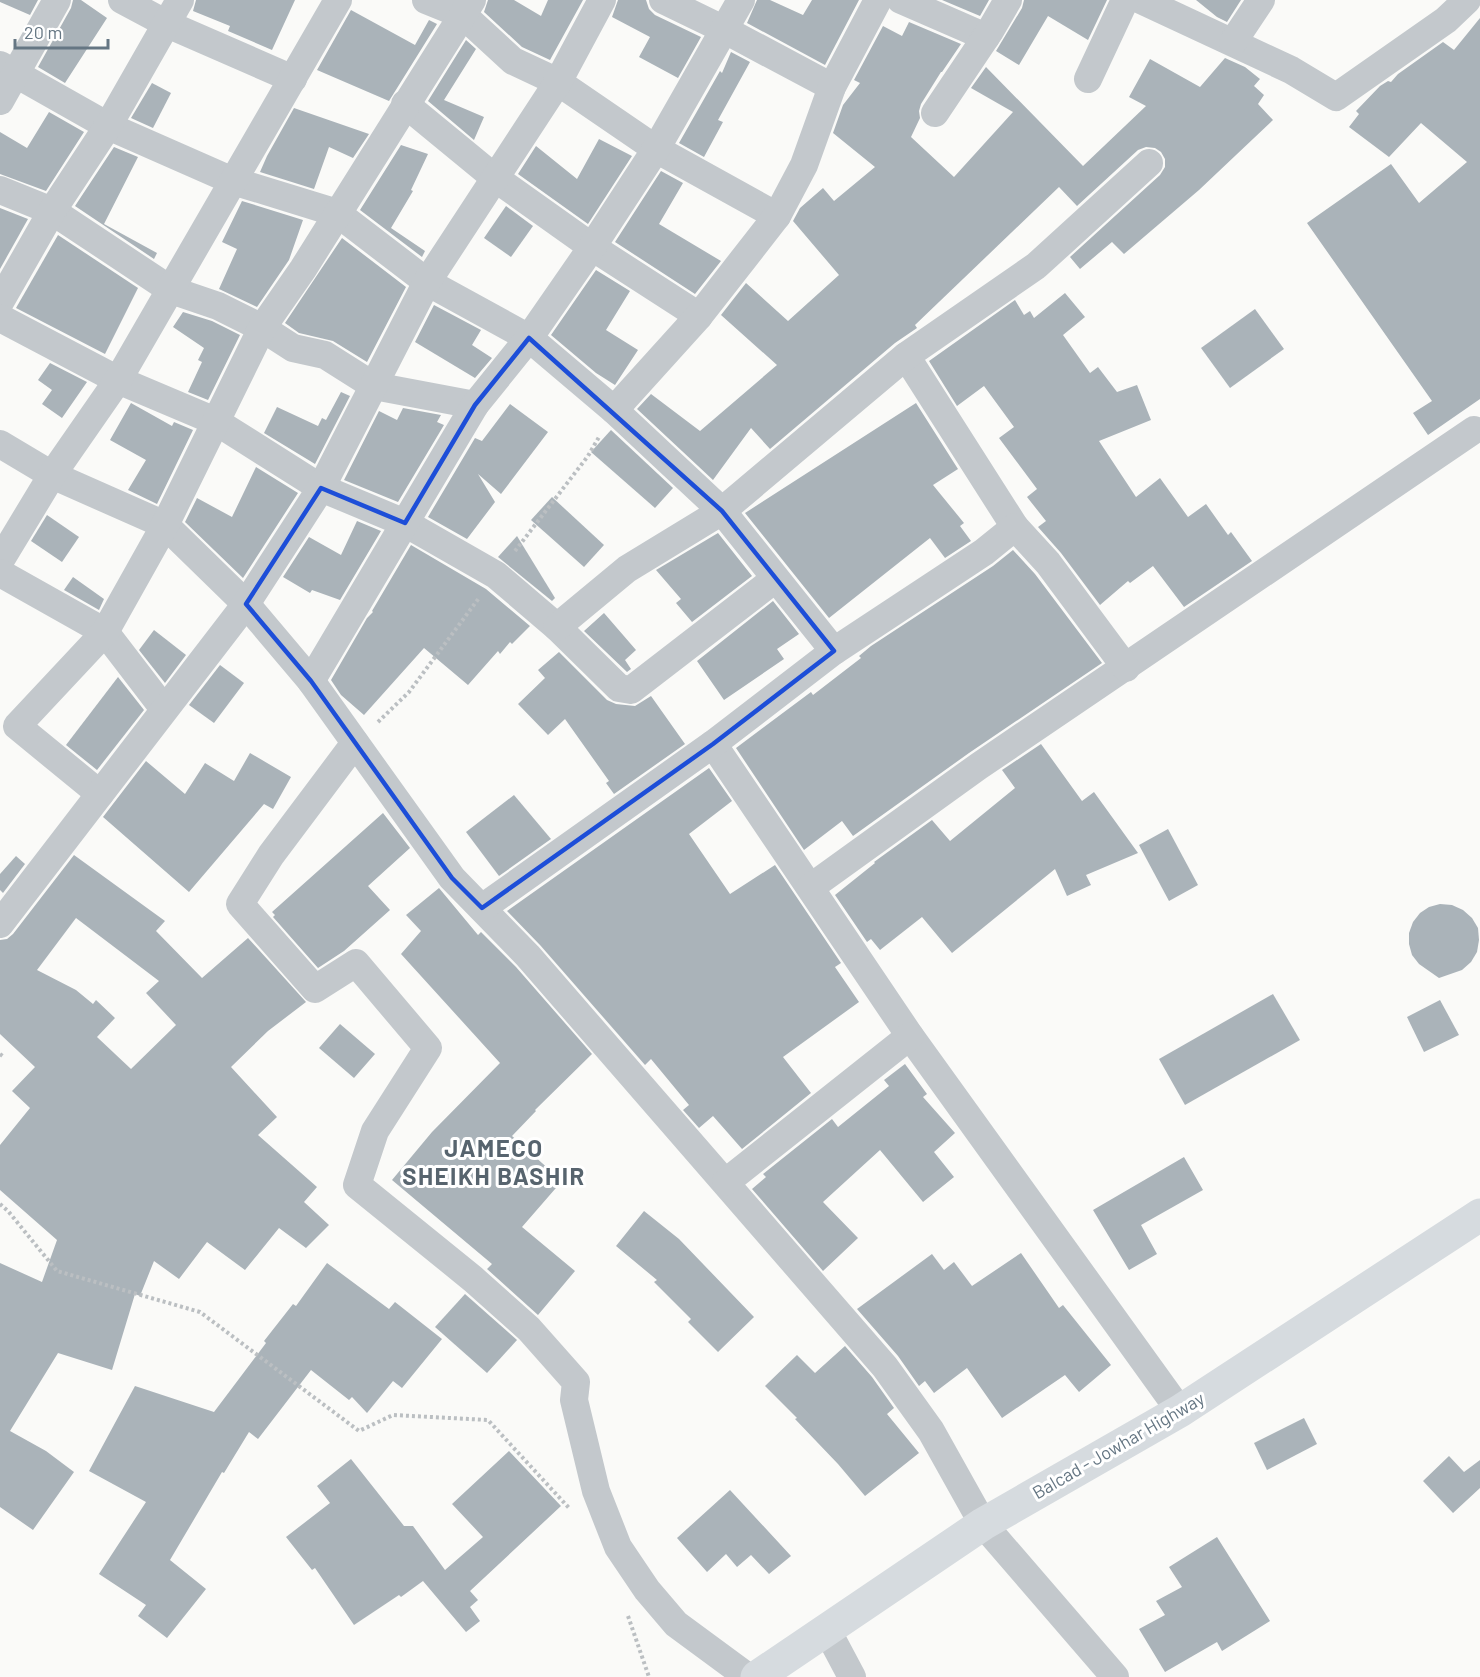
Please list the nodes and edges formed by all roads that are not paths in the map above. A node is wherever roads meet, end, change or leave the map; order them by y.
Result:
1 (57, 0) edge
2 (122, 0) edge
3 (338, 0) edge
4 (426, 0) edge
5 (602, 0) edge
6 (663, 0) edge
7 (741, 0) edge
8 (878, 0) edge
9 (901, 0) edge
10 (1008, 0) edge
11 (1125, 0) edge
12 (1141, 0) edge
13 (1261, 0) edge
14 (1467, 0) edge
15 (467, 8) edge
16 (173, 12) edge
17 (725, 30) junction
18 (986, 37) junction
19 (1233, 42) junction
20 (9, 69) edge
21 (292, 79) junction
22 (1088, 79) dead end
23 (558, 82) junction
24 (832, 87) junction
25 (0, 101) edge
26 (405, 104) junction
27 (935, 113) dead end
28 (108, 126) junction
29 (656, 149) junction
30 (1149, 163) dead end
31 (495, 178) junction
32 (233, 181) junction
33 (0, 190) edge
34 (52, 211) junction
35 (337, 213) junction
36 (777, 216) junction
37 (592, 248) junction
38 (427, 282) junction
39 (171, 290) junction
40 (0, 302) edge
41 (699, 316) junction
42 (0, 318) edge
43 (262, 328) junction
44 (529, 338) junction
45 (906, 356) junction
46 (118, 380) junction
47 (374, 386) junction
48 (475, 405) junction
49 (614, 410) junction
50 (215, 422) junction
51 (1474, 430) dead end
52 (0, 444) edge
53 (52, 475) junction
54 (321, 488) junction
55 (722, 511) junction
56 (405, 523) junction
57 (165, 525) junction
58 (1015, 527) junction
59 (0, 561) edge
60 (0, 573) edge
61 (775, 579) junction
62 (246, 604) junction
63 (557, 627) junction
64 (105, 632) junction
65 (834, 651) junction
66 (1126, 668) junction
67 (311, 681) junction
68 (164, 709) junction
69 (355, 743) junction
70 (714, 744) junction
71 (100, 794) junction
72 (811, 887) junction
73 (482, 908) junction
74 (0, 924) edge
75 (910, 1036) junction
76 (726, 1182) junction
77 (1480, 1215) edge
78 (1180, 1411) junction
79 (983, 1524) junction
80 (827, 1630) junction
81 (748, 1677) edge
82 (757, 1677) edge
83 (852, 1677) edge
84 (1115, 1677) edge

1 - 20 street
2 - 16 street
3 - 21 street
4 - 15 street
5 - 23 street
6 - 17 street
7 - 17 street
8 - 24 street
9 - 18 street
10 - 18 street
11 - 22 street
12 - 19 street
13 - 19 street
14 - 19 street
15 - 23 street
15 - 26 street
16 - 21 street
16 - 28 street
17 - 24 street
17 - 29 street
18 - 27 street
20 - 25 street
20 - 28 street
21 - 32 street
23 - 29 street
23 - 31 street
24 - 36 street
26 - 31 street
26 - 35 street
28 - 32 street
28 - 34 street
29 - 36 street
29 - 37 street
30 - 45 street
31 - 37 street
31 - 38 street
32 - 35 street
32 - 39 street
33 - 34 street
34 - 39 street
34 - 40 street
35 - 38 street
35 - 43 street
36 - 41 street
37 - 41 street
37 - 44 street
38 - 44 street
38 - 47 street
39 - 43 street
39 - 46 street
41 - 49 street
42 - 46 street
43 - 47 street
43 - 50 street
44 - 48 street
44 - 49 street
45 - 55 street
45 - 58 street
46 - 50 street
46 - 53 street
47 - 48 street
47 - 54 street
48 - 56 street
49 - 55 street
50 - 54 street
50 - 57 street
51 - 66 street
52 - 53 street
53 - 57 street
53 - 59 street
54 - 56 street
54 - 62 street
55 - 61 street
55 - 63 street
56 - 63 street
56 - 67 street
57 - 62 street
57 - 64 street
58 - 65 street
58 - 66 street
60 - 64 street
61 - 63 street
61 - 65 street
62 - 67 street
62 - 68 street
64 - 68 street
64 - 71 street
65 - 70 street
66 - 72 street
67 - 69 street
68 - 71 street
69 - 73 street
69 - 81 street
70 - 72 street
70 - 73 street
71 - 74 street
72 - 75 street
73 - 76 street
75 - 76 street
75 - 78 street
76 - 79 street
77 - 78 main road, Balcad - Jowhar Highway
78 - 79 main road, Balcad - Jowhar Highway
79 - 80 main road, Balcad - Jowhar Highway
79 - 84 street
80 - 82 main road, Balcad - Jowhar Highway
80 - 83 street

